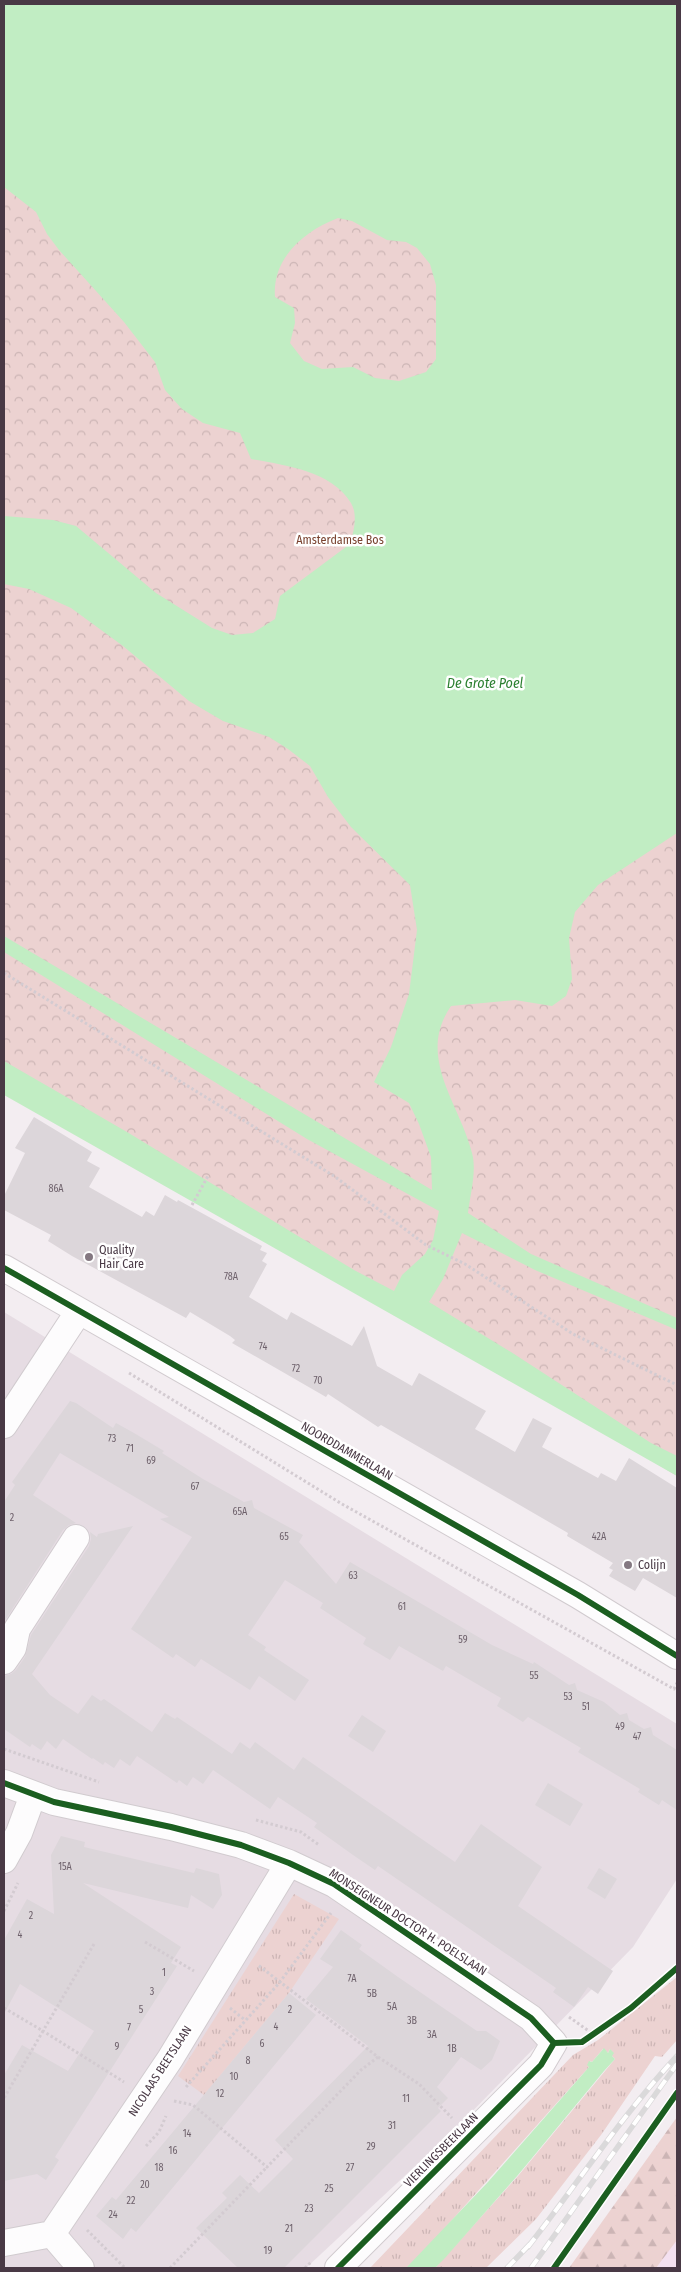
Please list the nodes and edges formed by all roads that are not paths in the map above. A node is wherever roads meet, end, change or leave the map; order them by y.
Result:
1 (4, 1268) edge
2 (79, 1311) junction
3 (4, 1425) edge
4 (76, 1538) dead end
5 (677, 1656) edge
6 (4, 1661) edge
7 (4, 1784) edge
8 (33, 1795) junction
9 (4, 1860) edge
10 (289, 1863) junction
11 (554, 2043) joint
12 (52, 2234) junction
13 (4, 2243) edge
14 (82, 2268) edge
15 (338, 2268) edge

1 - 2 street, NOORDDAMMERLAAN
2 - 3 street
2 - 5 street, NOORDDAMMERLAAN
4 - 6 street
7 - 8 street, MONSEIGNEUR DOCTOR H. POELSLAAN
8 - 9 street
8 - 10 street, MONSEIGNEUR DOCTOR H. POELSLAAN
10 - 11 street, MONSEIGNEUR DOCTOR H. POELSLAAN
10 - 12 street, NICOLAAS BEETSLAAN
11 - 15 street, VIERLINGSBEEKLAAN
12 - 13 street
12 - 14 street

